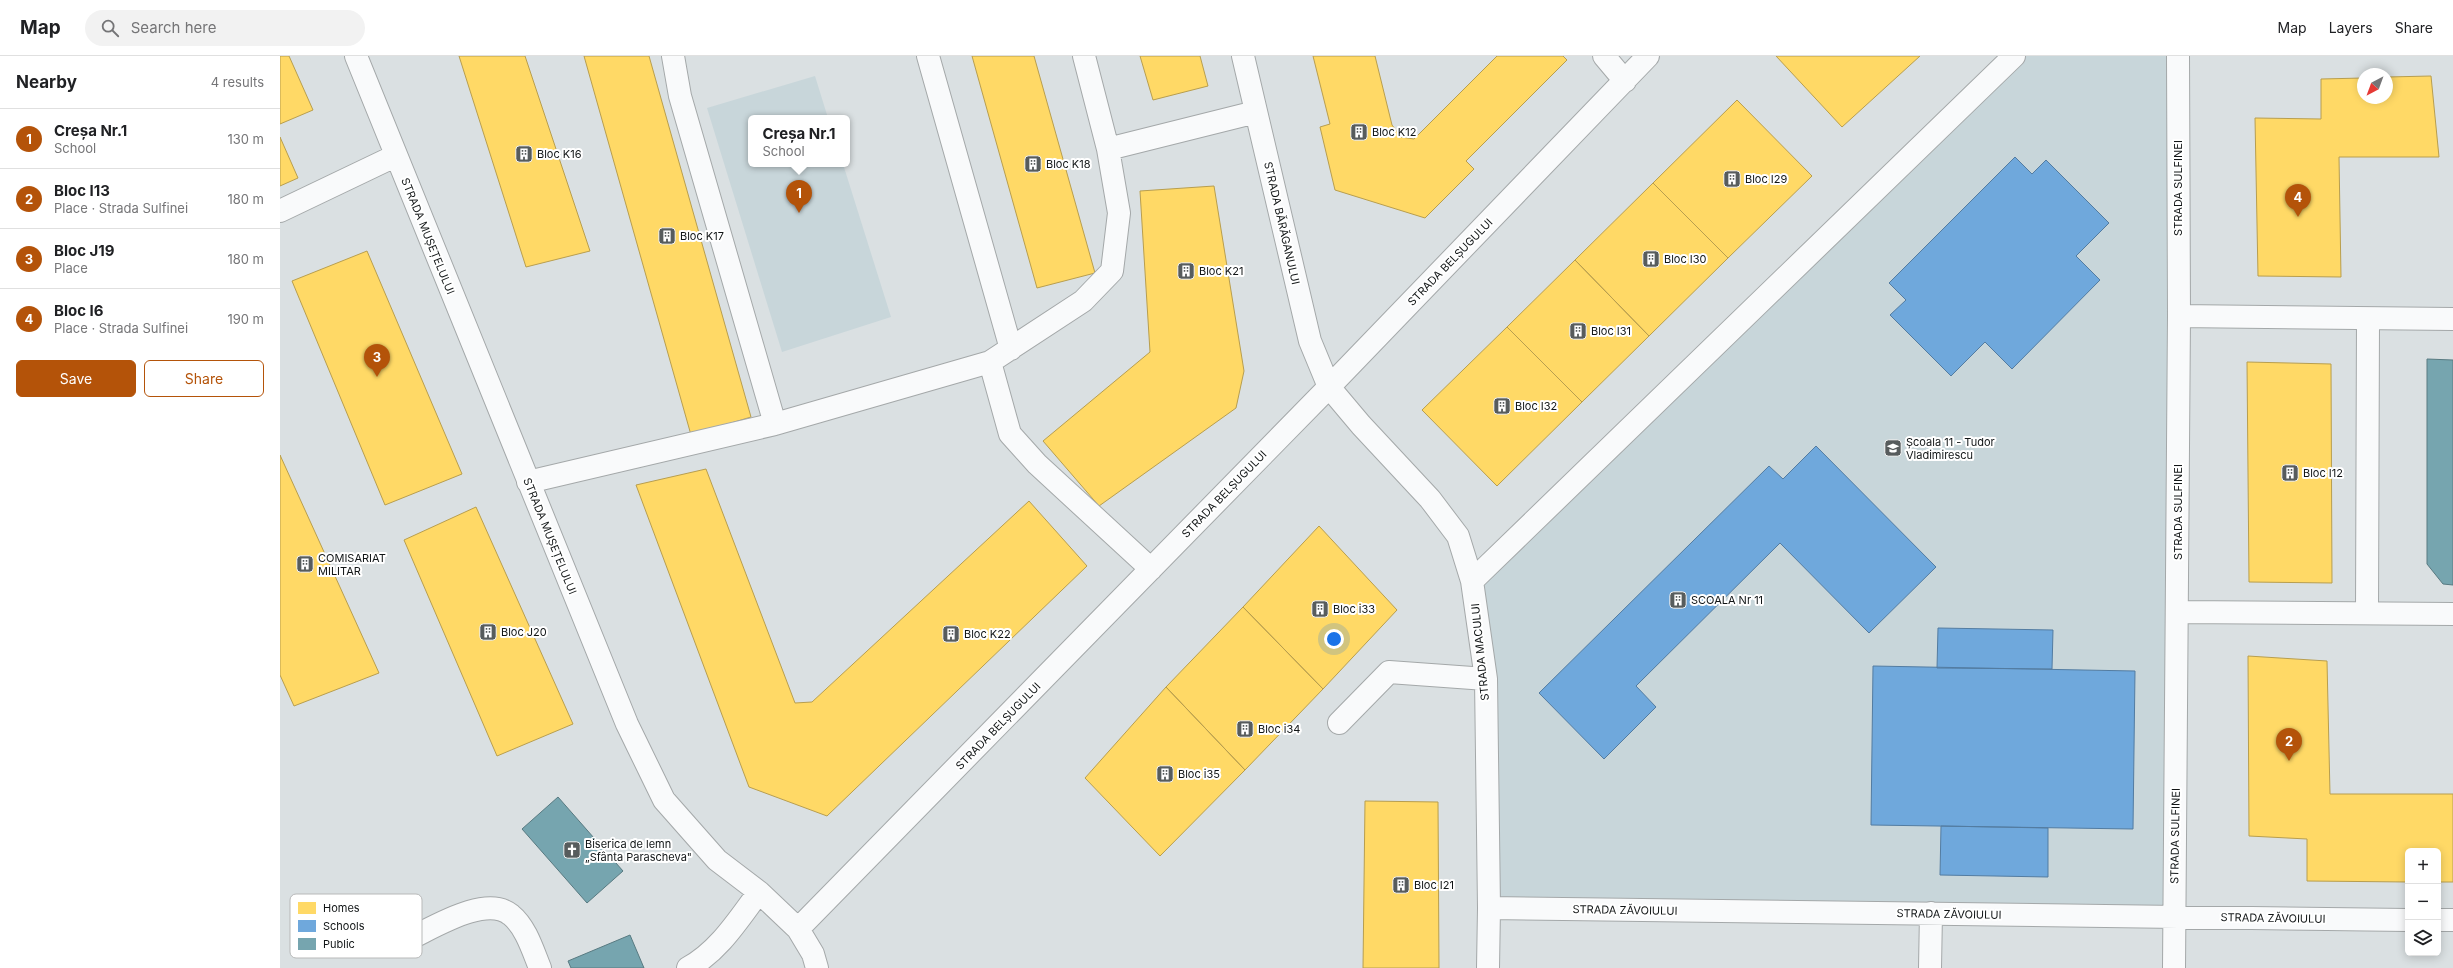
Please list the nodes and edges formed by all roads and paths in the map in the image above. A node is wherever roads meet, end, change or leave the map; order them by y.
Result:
1 (356, 56) edge
2 (673, 56) edge
3 (928, 56) edge
4 (1084, 56) edge
5 (1243, 56) edge
6 (1604, 56) edge
7 (1648, 56) edge
8 (2014, 56) edge
9 (2178, 56) edge
10 (1624, 81) junction
11 (1256, 112) junction
12 (1108, 149) junction
13 (395, 156) junction
14 (280, 211) edge
15 (2179, 316) junction
16 (2368, 319) junction
17 (2453, 319) edge
18 (1010, 349) junction
19 (990, 362) junction
20 (1329, 387) junction
21 (775, 424) junction
22 (528, 482) junction
23 (1151, 569) junction
24 (1472, 580) junction
25 (2178, 612) junction
26 (2367, 613) junction
27 (2453, 614) edge
28 (1486, 679) junction
29 (1339, 723) dead end
30 (759, 892) junction
31 (1489, 908) junction
32 (1931, 913) junction
33 (2174, 916) junction
34 (2405, 920) edge
35 (2441, 920) edge
36 (2453, 920) edge
37 (798, 930) junction
38 (422, 933) edge
39 (540, 968) edge
40 (688, 968) edge
41 (817, 968) edge
42 (1488, 968) edge
43 (1930, 968) edge
44 (2174, 968) edge

1 - 13 street, STRADA MUȘEȚELULUI
2 - 21 street
3 - 18 street
4 - 12 street
5 - 11 street, STRADA BĂRĂGANULUI
6 - 10 street
7 - 10 street, STRADA BELȘUGULUI
8 - 24 street
9 - 15 street, STRADA SULFINEI
10 - 20 street, STRADA BELȘUGULUI
11 - 12 street
11 - 20 street, STRADA BĂRĂGANULUI
12 - 18 street
13 - 14 street
13 - 22 street, STRADA MUȘEȚELULUI
15 - 16 street
15 - 25 street, STRADA SULFINEI
16 - 17 street
16 - 26 street
18 - 19 street
19 - 21 street
19 - 23 street
20 - 23 street, STRADA BELȘUGULUI
20 - 24 street, STRADA MACULUI
21 - 22 street
22 - 30 street, STRADA MUȘEȚELULUI
23 - 37 street, STRADA BELȘUGULUI
24 - 28 street, STRADA MACULUI
25 - 26 street
25 - 33 street, STRADA SULFINEI
26 - 27 street
28 - 29 street
28 - 31 street, STRADA MACULUI
30 - 37 street, STRADA MUȘEȚELULUI
30 - 40 street
31 - 32 street, STRADA ZĂVOIULUI
31 - 42 street, STRADA MACULUI
32 - 33 street, STRADA ZĂVOIULUI
32 - 43 street
33 - 34 street, STRADA ZĂVOIULUI
33 - 44 street, STRADA SULFINEI
35 - 36 street
37 - 41 street, STRADA MUȘEȚELULUI
38 - 39 street

